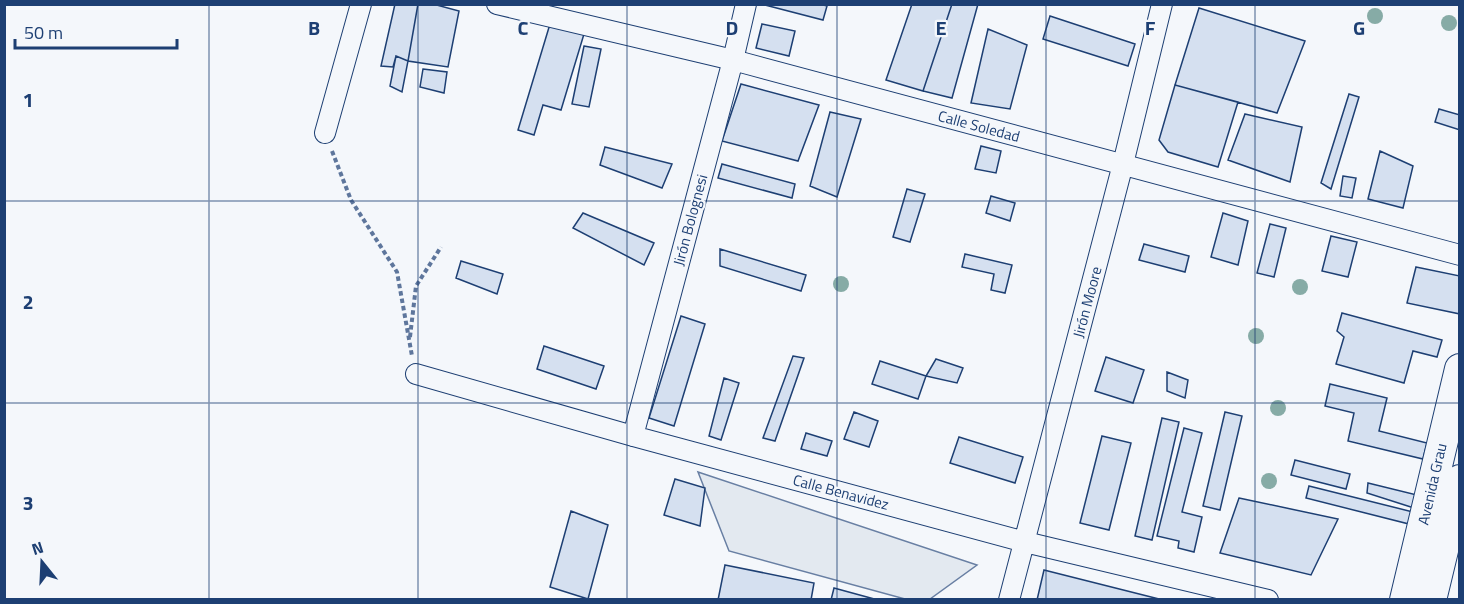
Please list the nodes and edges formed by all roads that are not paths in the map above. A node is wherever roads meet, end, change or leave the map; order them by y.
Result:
1 (362, 4) edge
2 (497, 4) edge
3 (746, 4) edge
4 (1162, 4) edge
5 (733, 60) junction
6 (325, 133) road end
7 (1123, 164) junction
8 (1460, 255) edge
9 (1460, 369) edge
10 (416, 374) road end
11 (633, 436) junction
12 (1460, 480) edge
13 (1025, 542) junction
14 (1009, 600) edge
15 (1268, 600) edge
16 (1405, 600) edge
17 (1431, 600) edge

1 - 6 street
2 - 5 street, Calle Soledad
3 - 5 street, Jirón Bolognesi
4 - 7 street, Jirón Moore
5 - 7 street, Calle Soledad
5 - 11 street, Jirón Bolognesi
7 - 8 street, Calle Soledad
7 - 13 street, Jirón Moore
9 - 16 main road, Avenida Grau
10 - 11 street, Calle Benavidez
11 - 13 street, Calle Benavidez
12 - 17 main road, Avenida Grau
13 - 14 street, Jirón Moore
13 - 15 street, Calle Benavidez

